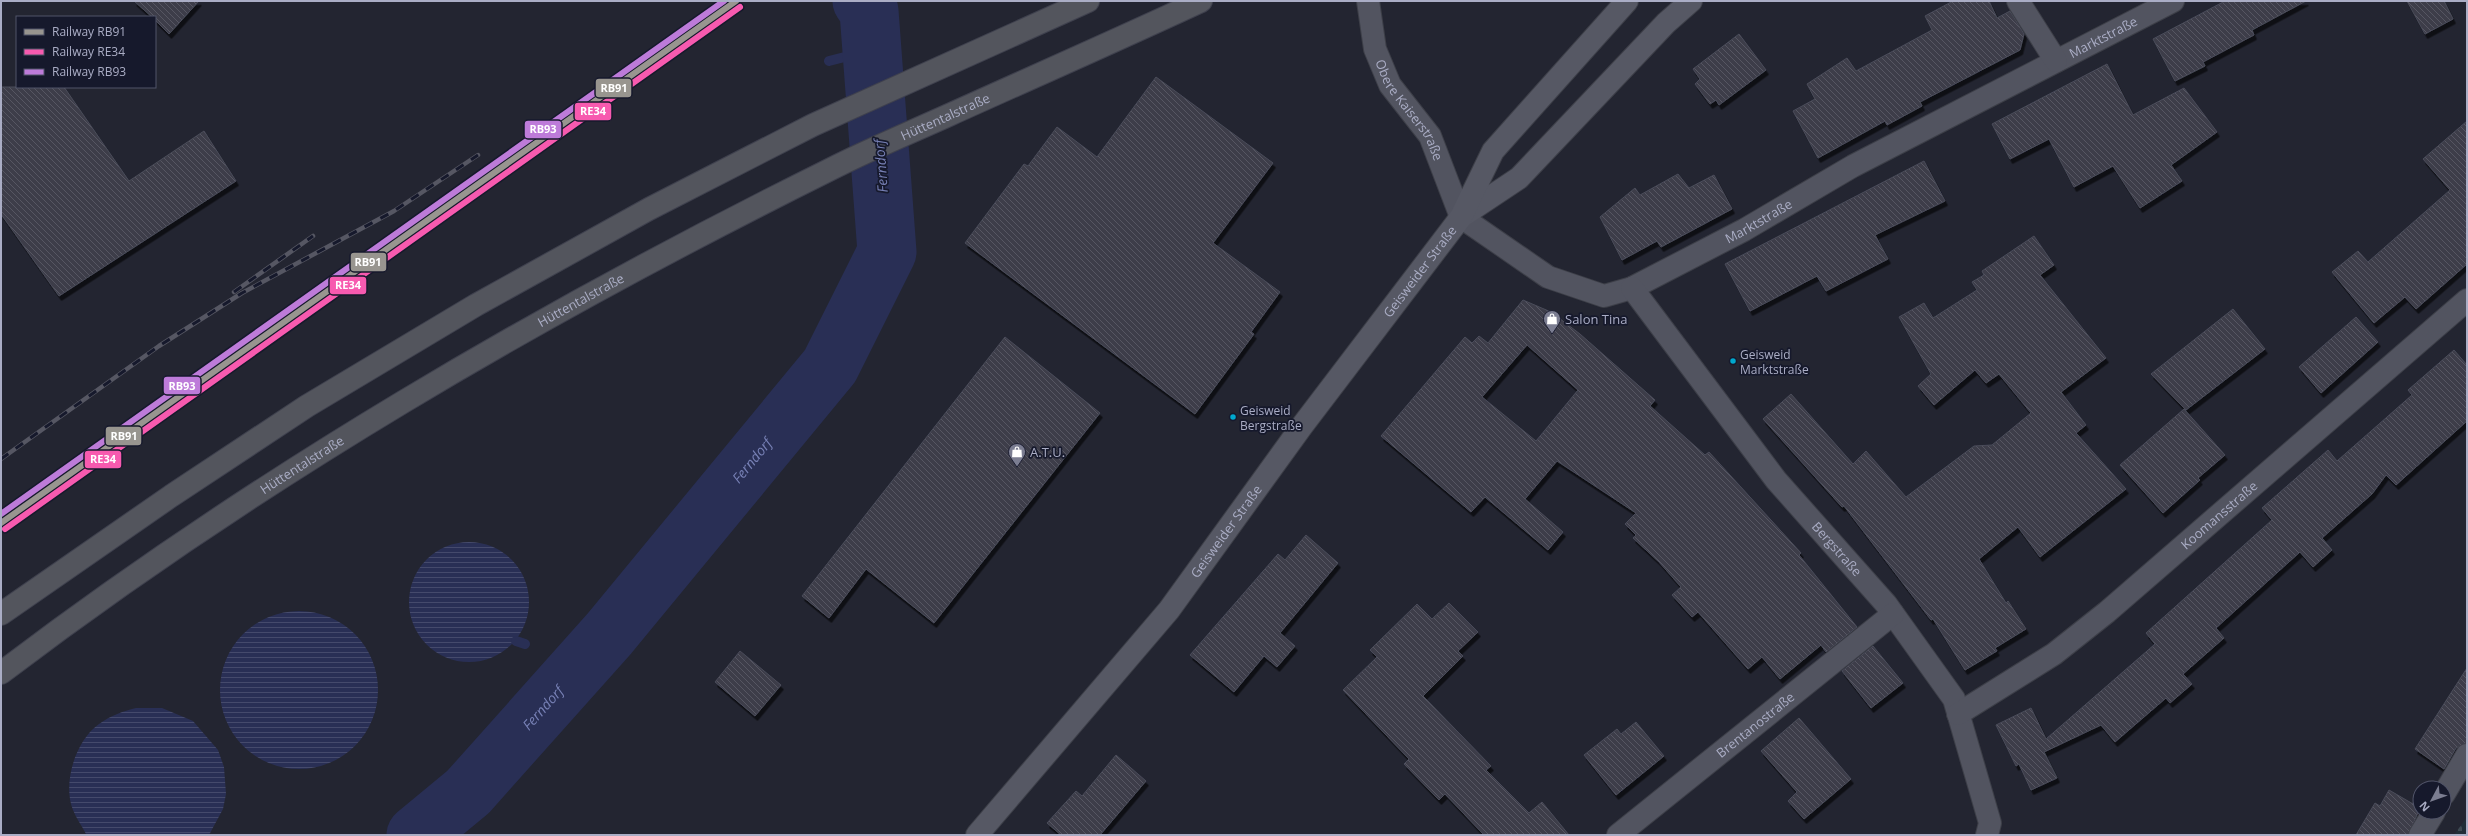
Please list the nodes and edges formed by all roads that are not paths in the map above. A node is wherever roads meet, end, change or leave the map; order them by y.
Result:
1 (1088, 1) edge
2 (1202, 1) edge
3 (1368, 1) edge
4 (1627, 1) edge
5 (1691, 1) edge
6 (2018, 1) edge
7 (2173, 1) edge
8 (2056, 61) junction
9 (1461, 217) junction
10 (1632, 288) junction
11 (2467, 300) edge
12 (1, 614) edge
13 (1893, 614) junction
14 (1, 673) edge
15 (1958, 714) junction
16 (2467, 756) edge
17 (2452, 781) edge
18 (2429, 820) edge
19 (977, 835) edge
20 (1618, 835) edge
21 (1987, 835) edge
22 (2420, 835) edge

1 - 12 highway
2 - 14 highway, Hüttentalstraße
3 - 9 street, Obere Kaiserstraße
4 - 9 main road, Geisweider Straße
5 - 9 main road, Geisweider Straße
6 - 8 street, Marktstraße
7 - 8 street, Marktstraße
8 - 10 street, Marktstraße
9 - 10 street, Marktstraße
9 - 19 main road, Geisweider Straße
10 - 13 street, Bergstraße
11 - 15 street, Koomansstraße
13 - 15 street, Bergstraße
13 - 20 street, Brentanostraße
15 - 21 street, Bergstraße
16 - 17 street
18 - 22 street

